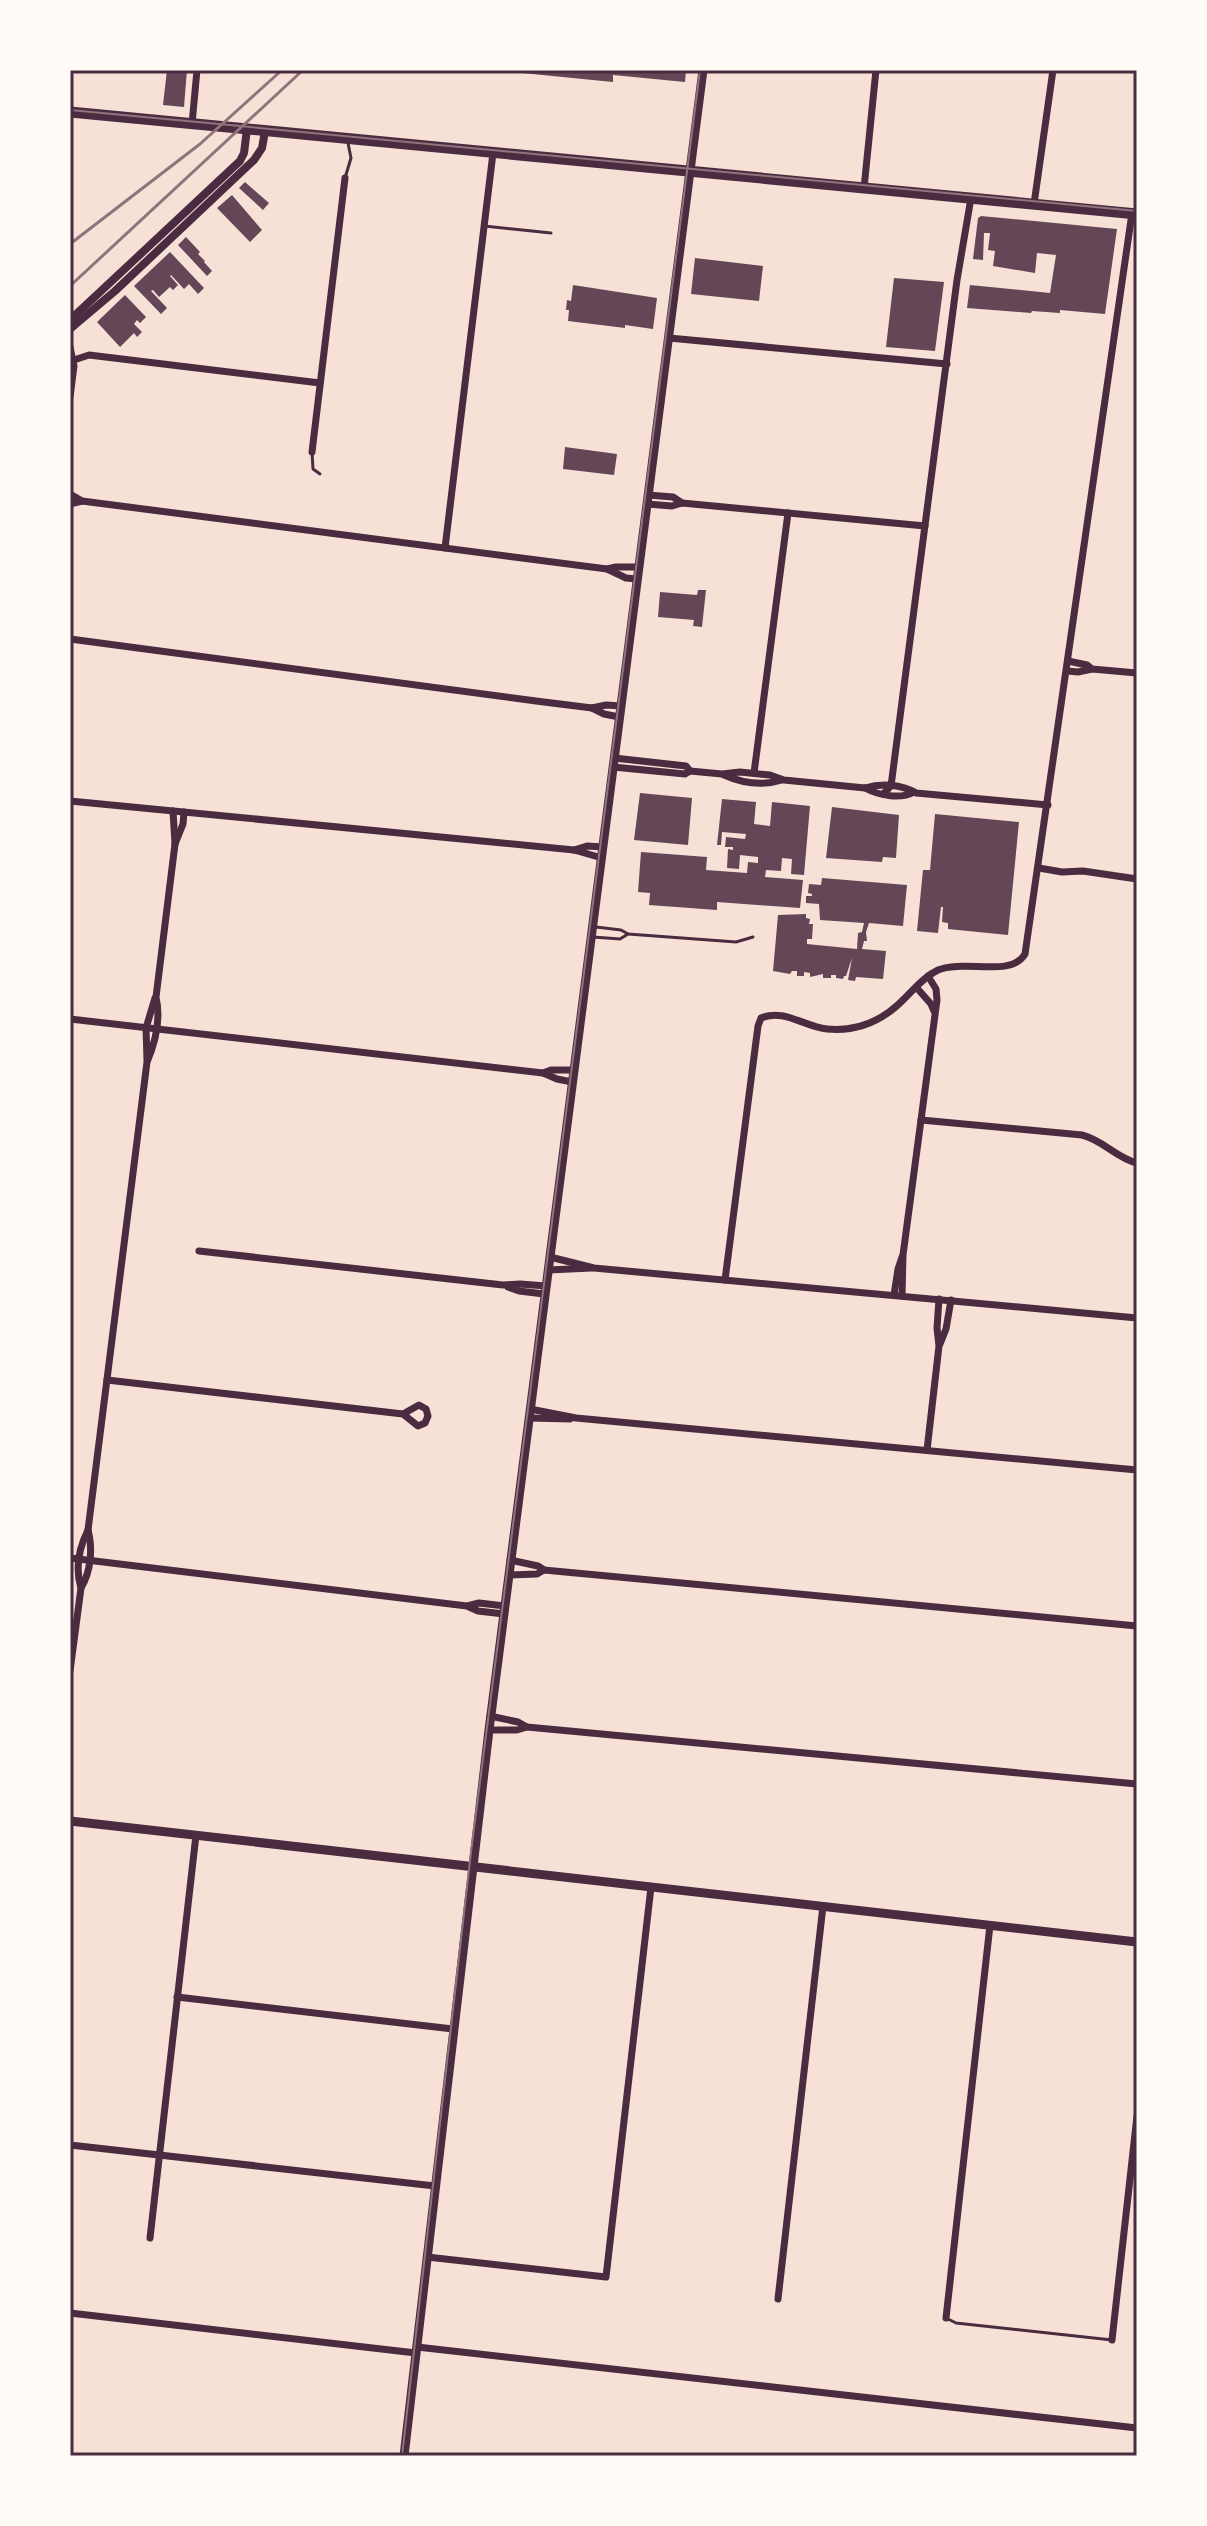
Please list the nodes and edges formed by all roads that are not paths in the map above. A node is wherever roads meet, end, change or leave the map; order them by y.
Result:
1 (197, 70) edge
2 (703, 70) edge
3 (876, 70) edge
4 (1053, 70) edge
5 (70, 112) edge
6 (192, 124) junction
7 (247, 129) junction
8 (265, 131) junction
9 (347, 139) junction
10 (493, 153) junction
11 (690, 171) junction
12 (345, 178) joint
13 (864, 188) junction
14 (971, 198) junction
15 (1034, 204) junction
16 (1135, 214) edge
17 (184, 220) junction
18 (484, 226) junction
19 (551, 233) dead end
20 (70, 320) edge
21 (70, 329) edge
22 (669, 338) junction
23 (71, 352) edge
24 (947, 364) junction
25 (320, 383) junction
26 (70, 397) edge
27 (312, 452) joint
28 (320, 474) dead end
29 (70, 494) edge
30 (648, 500) junction
31 (82, 501) junction
32 (70, 504) edge
33 (788, 513) junction
34 (925, 526) junction
35 (445, 548) junction
36 (639, 567) junction
37 (607, 569) junction
38 (637, 579) junction
39 (70, 639) edge
40 (1068, 661) junction
41 (1092, 669) junction
42 (1067, 671) junction
43 (1137, 673) edge
44 (620, 712) junction
45 (613, 763) junction
46 (754, 773) junction
47 (722, 774) junction
48 (784, 780) junction
49 (891, 786) junction
50 (865, 788) junction
51 (914, 792) junction
52 (883, 794) junction
53 (70, 801) edge
54 (1048, 805) junction
55 (173, 811) junction
56 (184, 812) junction
57 (175, 844) junction
58 (603, 847) junction
59 (574, 850) junction
60 (602, 858) junction
61 (1039, 868) junction
62 (1137, 879) edge
63 (592, 932) junction
64 (628, 934) junction
65 (753, 937) dead end
66 (928, 976) junction
67 (916, 987) junction
68 (156, 997) junction
69 (935, 1013) junction
70 (70, 1019) edge
71 (146, 1028) junction
72 (157, 1029) junction
73 (147, 1062) junction
74 (574, 1070) junction
75 (543, 1073) junction
76 (572, 1082) junction
77 (921, 1120) junction
78 (1137, 1163) edge
79 (199, 1251) dead end
80 (550, 1257) junction
81 (594, 1268) junction
82 (548, 1270) junction
83 (725, 1280) junction
84 (545, 1290) junction
85 (898, 1296) junction
86 (939, 1299) junction
87 (951, 1300) junction
88 (1137, 1318) edge
89 (939, 1346) junction
90 (107, 1380) junction
91 (403, 1414) dead end
92 (529, 1414) junction
93 (927, 1450) junction
94 (1137, 1470) edge
95 (88, 1530) junction
96 (74, 1559) edge
97 (510, 1560) junction
98 (89, 1561) junction
99 (544, 1570) junction
100 (509, 1575) junction
101 (81, 1588) junction
102 (504, 1610) junction
103 (1137, 1626) edge
104 (70, 1671) edge
105 (490, 1716) junction
106 (527, 1727) junction
107 (489, 1730) junction
108 (1137, 1784) edge
109 (70, 1821) edge
110 (196, 1835) junction
111 (472, 1867) junction
112 (651, 1887) junction
113 (823, 1906) junction
114 (990, 1925) junction
115 (1137, 1942) edge
116 (177, 1997) junction
117 (453, 2029) junction
118 (1137, 2116) edge
119 (70, 2145) edge
120 (160, 2155) junction
121 (435, 2186) junction
122 (150, 2238) dead end
123 (427, 2257) junction
124 (778, 2299) dead end
125 (70, 2313) edge
126 (946, 2318) joint
127 (1112, 2340) joint
128 (416, 2350) junction
129 (1137, 2428) edge
130 (404, 2456) edge

1 - 6 street
2 - 11 main road
3 - 13 street
4 - 15 street
5 - 6 main road
6 - 7 main road
7 - 8 main road
7 - 17 street
8 - 9 main road
8 - 17 street
9 - 10 main road
9 - 12 lane
10 - 11 main road
10 - 18 street
11 - 13 main road
11 - 22 main road
12 - 25 street
13 - 14 main road
14 - 15 main road
14 - 24 street
15 - 16 main road
16 - 40 street
17 - 20 street
17 - 21 street
18 - 19 lane
18 - 35 street
22 - 24 street
22 - 30 main road
23 - 25 street
23 - 26 street
24 - 34 street
25 - 27 street
27 - 28 lane
29 - 31 street
30 - 33 street
30 - 36 main road
31 - 32 street
31 - 35 street
33 - 34 street
33 - 46 street
34 - 49 street
35 - 37 street
36 - 37 street
36 - 38 main road
37 - 38 street
38 - 44 main road
39 - 44 street
40 - 41 street
40 - 42 street
41 - 42 street
41 - 43 street
42 - 54 street
44 - 45 main road
45 - 47 street
45 - 58 main road
46 - 47 street
46 - 48 street
47 - 48 street
48 - 50 street
49 - 50 street
49 - 51 street
49 - 52 street
50 - 52 street
51 - 52 street
51 - 54 street
53 - 55 street
54 - 61 street
55 - 56 street
55 - 57 street
56 - 57 street
56 - 59 street
57 - 68 street
58 - 59 street
58 - 60 main road
59 - 60 street
60 - 63 main road
61 - 62 street
61 - 66 street
63 - 64 lane
63 - 64 lane
63 - 74 main road
64 - 65 lane
66 - 67 street
66 - 69 street
67 - 69 street
67 - 83 street
68 - 71 street
68 - 72 street
69 - 77 street
70 - 71 street
71 - 72 street
71 - 73 street
72 - 73 street
72 - 75 street
73 - 90 street
74 - 75 street
74 - 76 main road
75 - 76 street
76 - 80 main road
77 - 78 street
77 - 85 street
79 - 84 street
80 - 81 street
80 - 82 main road
81 - 82 street
81 - 83 street
82 - 84 main road
83 - 85 street
84 - 92 main road
85 - 86 street
86 - 87 street
86 - 89 street
87 - 88 street
87 - 89 street
89 - 93 street
90 - 91 street
90 - 95 street
92 - 93 street
92 - 97 main road
93 - 94 street
95 - 96 street
95 - 98 street
96 - 98 street
96 - 101 street
97 - 99 street
97 - 100 main road
98 - 101 street
98 - 102 street
99 - 100 street
99 - 103 street
100 - 102 main road
101 - 104 street
102 - 105 main road
105 - 106 street
105 - 107 main road
106 - 107 street
106 - 108 street
107 - 111 main road
109 - 110 main road
110 - 111 main road
110 - 116 street
111 - 112 main road
111 - 117 main road
112 - 113 main road
112 - 123 street
113 - 114 main road
113 - 124 street
114 - 115 main road
114 - 126 street
116 - 117 street
116 - 120 street
117 - 121 main road
118 - 127 street
119 - 120 street
120 - 121 street
120 - 122 street
121 - 123 main road
123 - 128 main road
125 - 128 street
126 - 127 lane
128 - 129 street
128 - 130 main road

